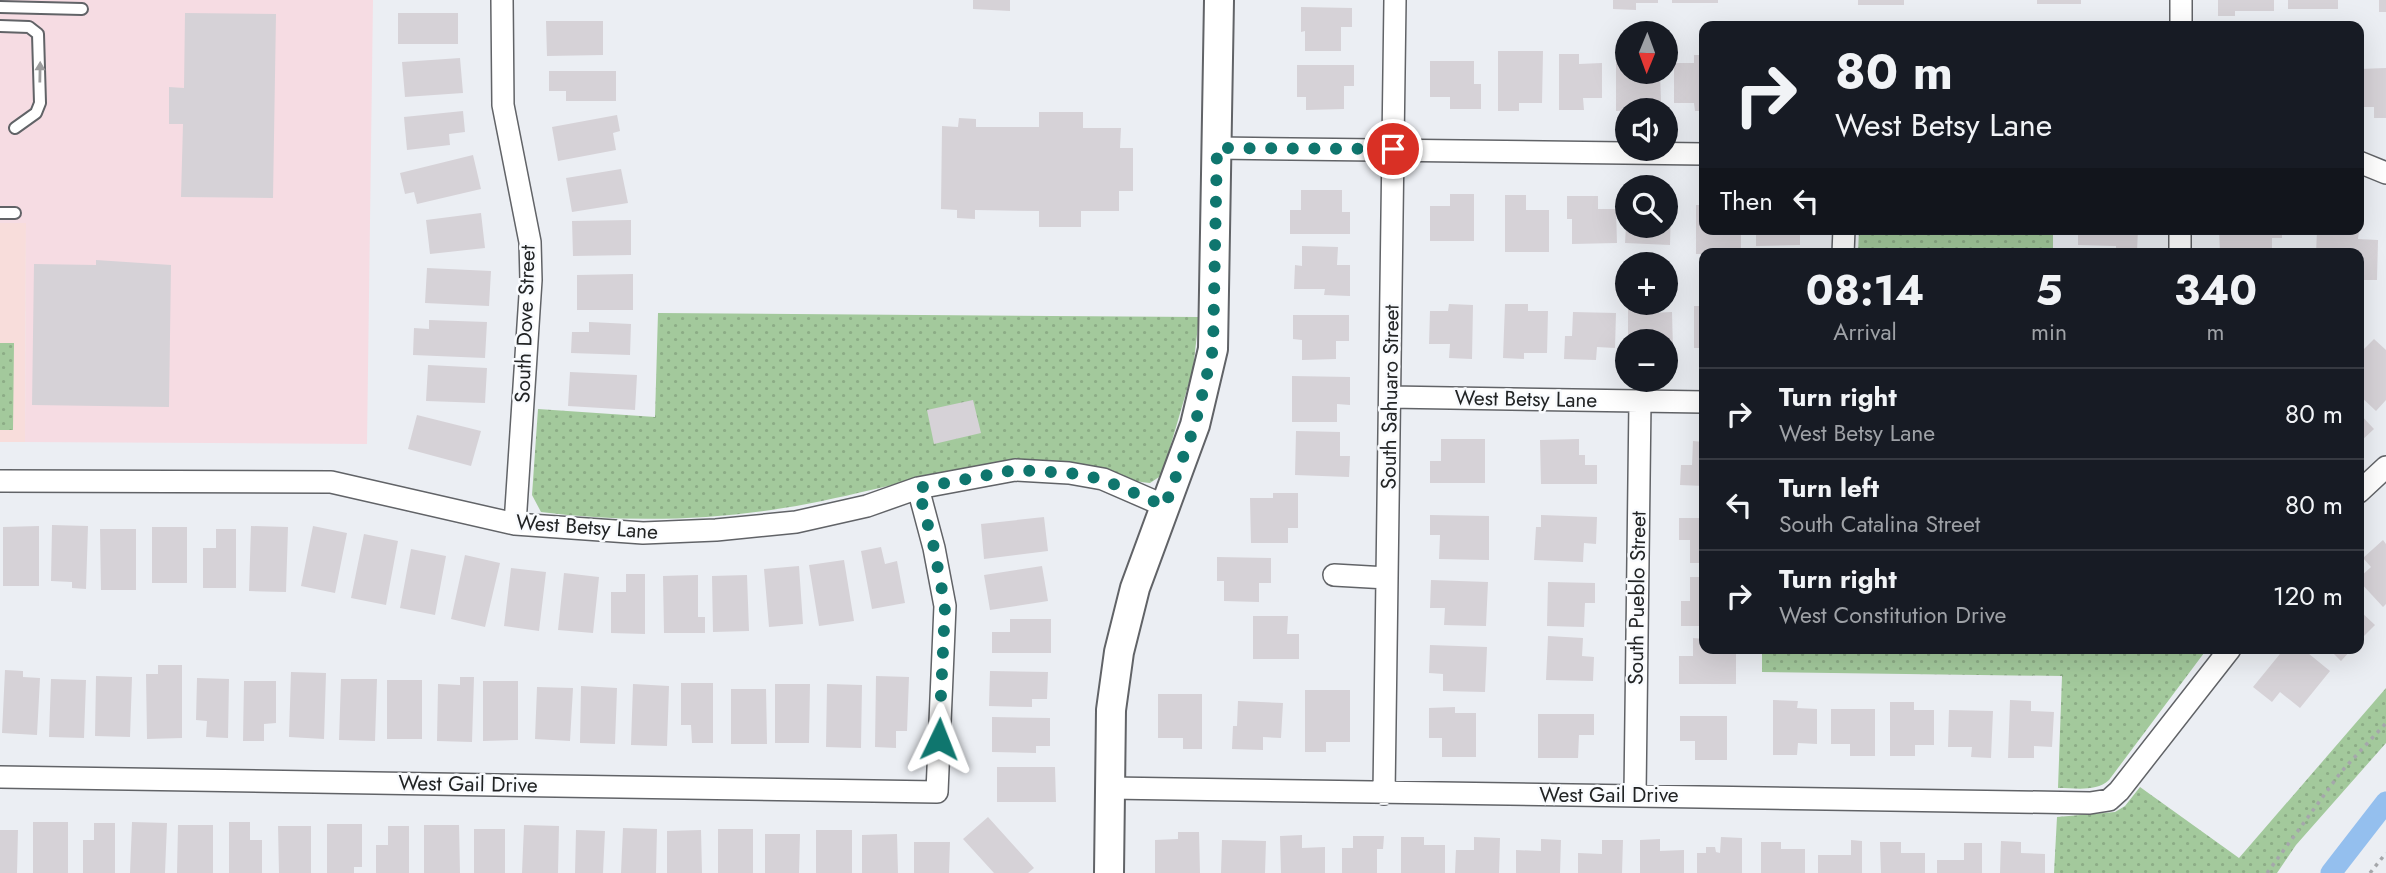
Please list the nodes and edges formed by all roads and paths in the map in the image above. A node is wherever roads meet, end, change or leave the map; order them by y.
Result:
1 (502, 0) edge
2 (1219, 0) edge
3 (1395, 0) edge
4 (2181, 0) edge
5 (0, 7) edge
6 (82, 9) dead end
7 (2181, 21) edge
8 (0, 26) edge
9 (15, 128) dead end
10 (1217, 148) junction
11 (1393, 149) junction
12 (1699, 154) edge
13 (2364, 164) edge
14 (2386, 173) edge
15 (0, 213) edge
16 (15, 213) dead end
17 (1390, 397) junction
18 (1640, 401) junction
19 (1699, 402) edge
20 (2386, 467) edge
21 (0, 481) edge
22 (2364, 487) edge
23 (918, 488) junction
24 (1165, 506) junction
25 (515, 524) junction
26 (1334, 575) dead end
27 (1387, 578) junction
28 (2226, 654) edge
29 (2386, 723) edge
30 (0, 777) edge
31 (1110, 788) junction
32 (1384, 794) junction
33 (1635, 794) junction
34 (2386, 853) edge
35 (1110, 873) edge
36 (2267, 873) edge
37 (2370, 873) edge

1 - 25 street, South Dove Street
2 - 10 street
3 - 11 street, South Sahuaro Street
4 - 7 street
5 - 6 lane
9 -> 8 lane
10 - 11 street
10 - 24 street
11 - 12 street
11 - 17 street, South Sahuaro Street
13 - 14 street
15 - 16 lane
17 - 18 street, West Betsy Lane
17 - 27 street, South Sahuaro Street
18 - 19 street, West Betsy Lane
18 - 33 street, South Pueblo Street
20 - 22 street
21 - 25 street, West Betsy Lane
23 - 24 street, West Betsy Lane
23 - 25 street, West Betsy Lane
23 - 30 street, West Gail Drive
24 - 31 street
26 - 27 street
27 - 32 street, South Sahuaro Street
28 - 33 street, West Gail Drive
29 - 36 path
31 - 32 street, West Gail Drive
31 - 35 street
32 - 33 street, West Gail Drive
34 - 37 path

